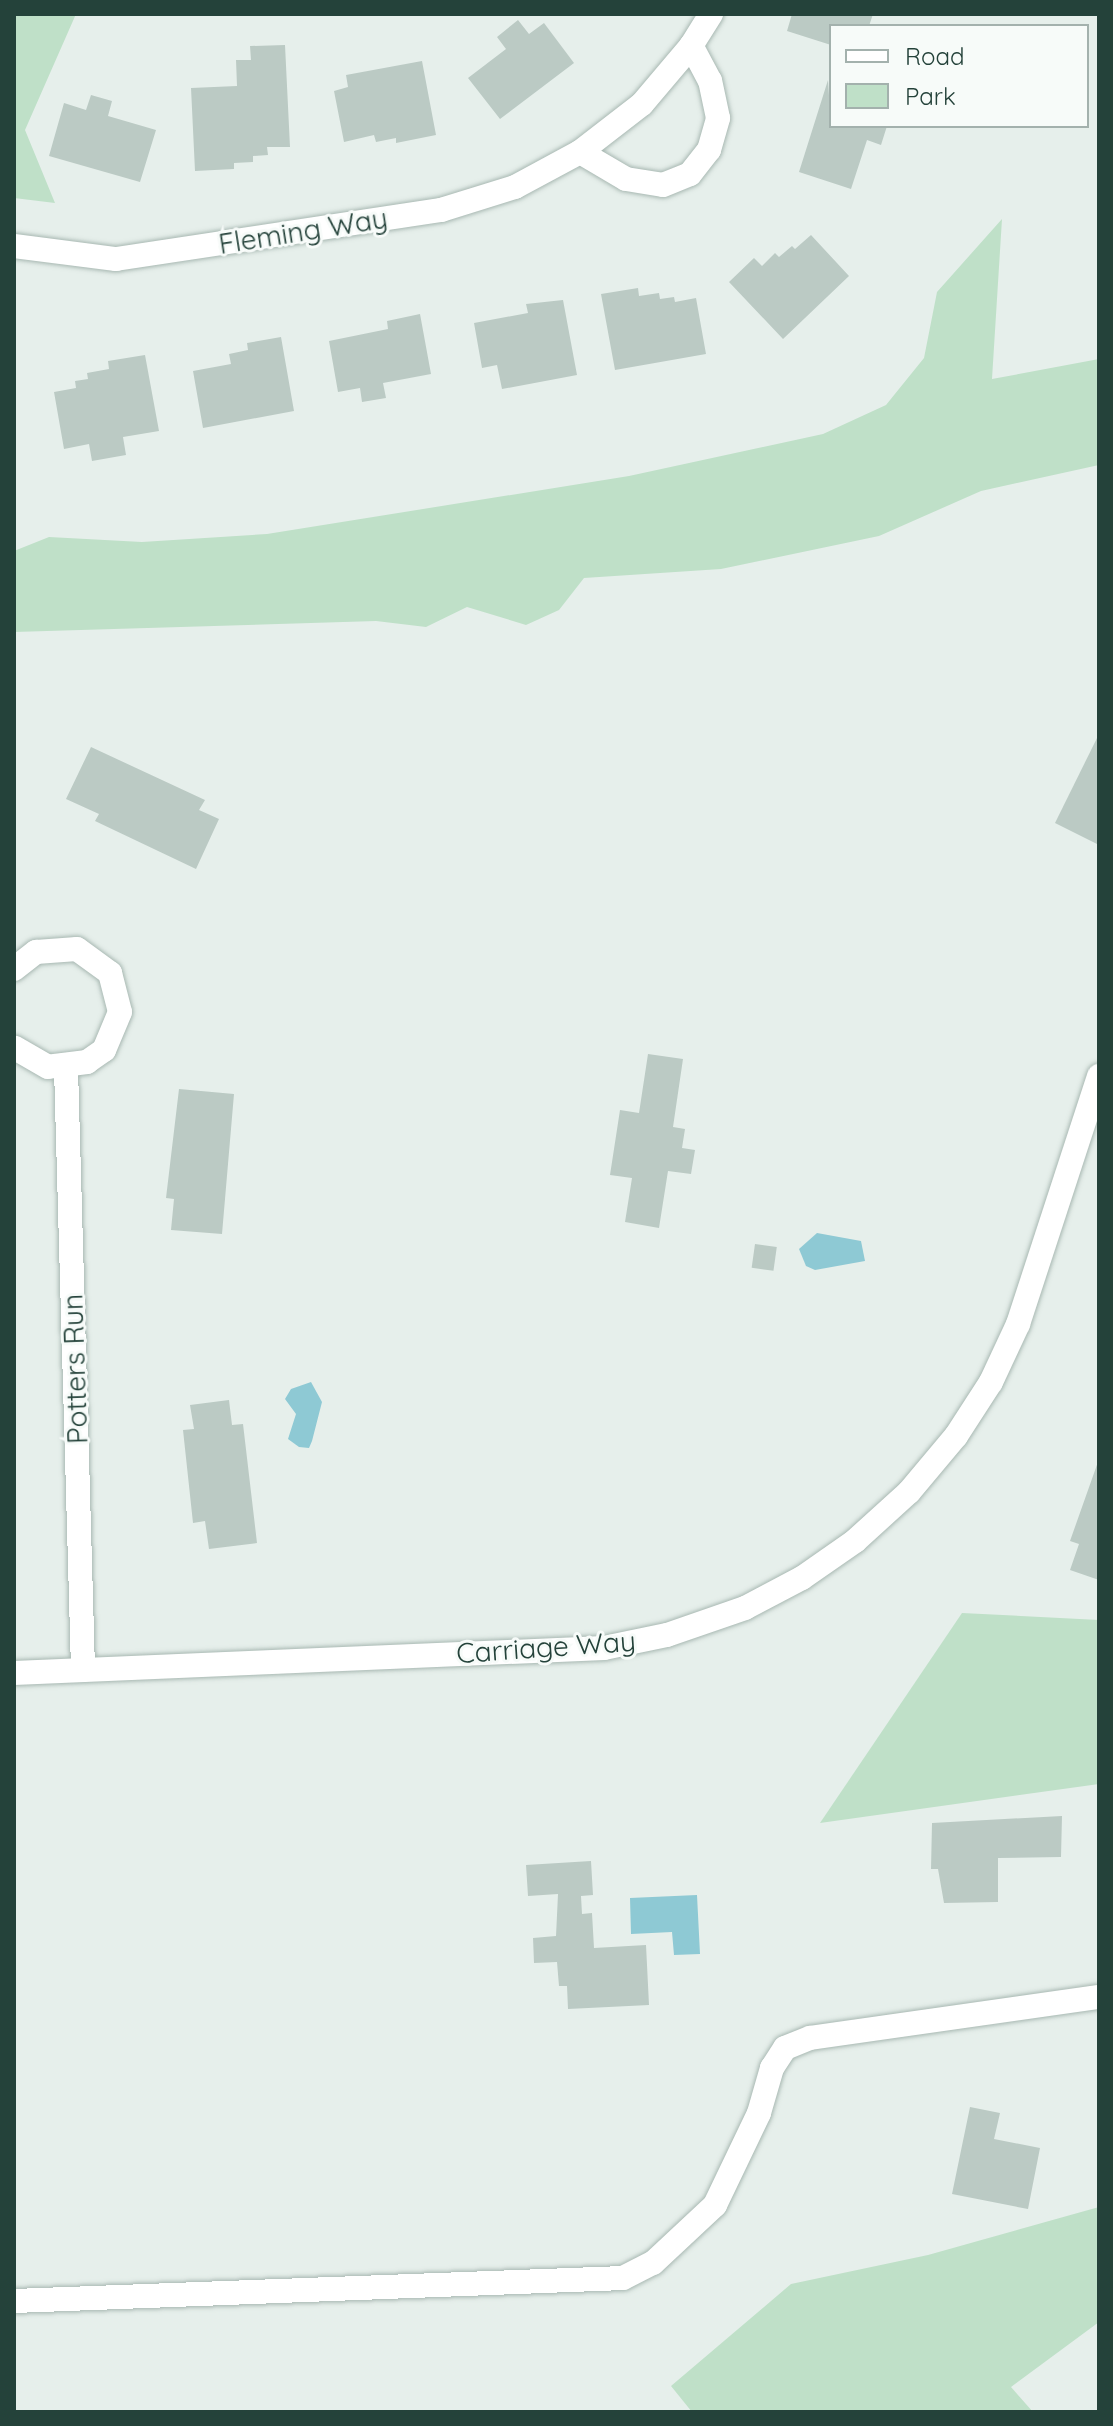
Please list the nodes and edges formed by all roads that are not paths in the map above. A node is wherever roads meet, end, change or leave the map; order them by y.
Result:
1 (711, 14) edge
2 (691, 46) junction
3 (580, 152) junction
4 (14, 246) edge
5 (14, 969) edge
6 (14, 1047) edge
7 (66, 1068) junction
8 (1099, 1076) edge
9 (83, 1670) junction
10 (14, 1673) edge
11 (1099, 1997) edge
12 (14, 2301) edge

1 - 2 street, Fleming Way
2 - 3 street, Fleming Way
2 - 3 street
3 - 4 street, Fleming Way
5 - 7 street
6 - 7 street
7 - 9 street, Potters Run
8 - 9 street, Carriage Way
9 - 10 street, Carriage Way
11 - 12 street

